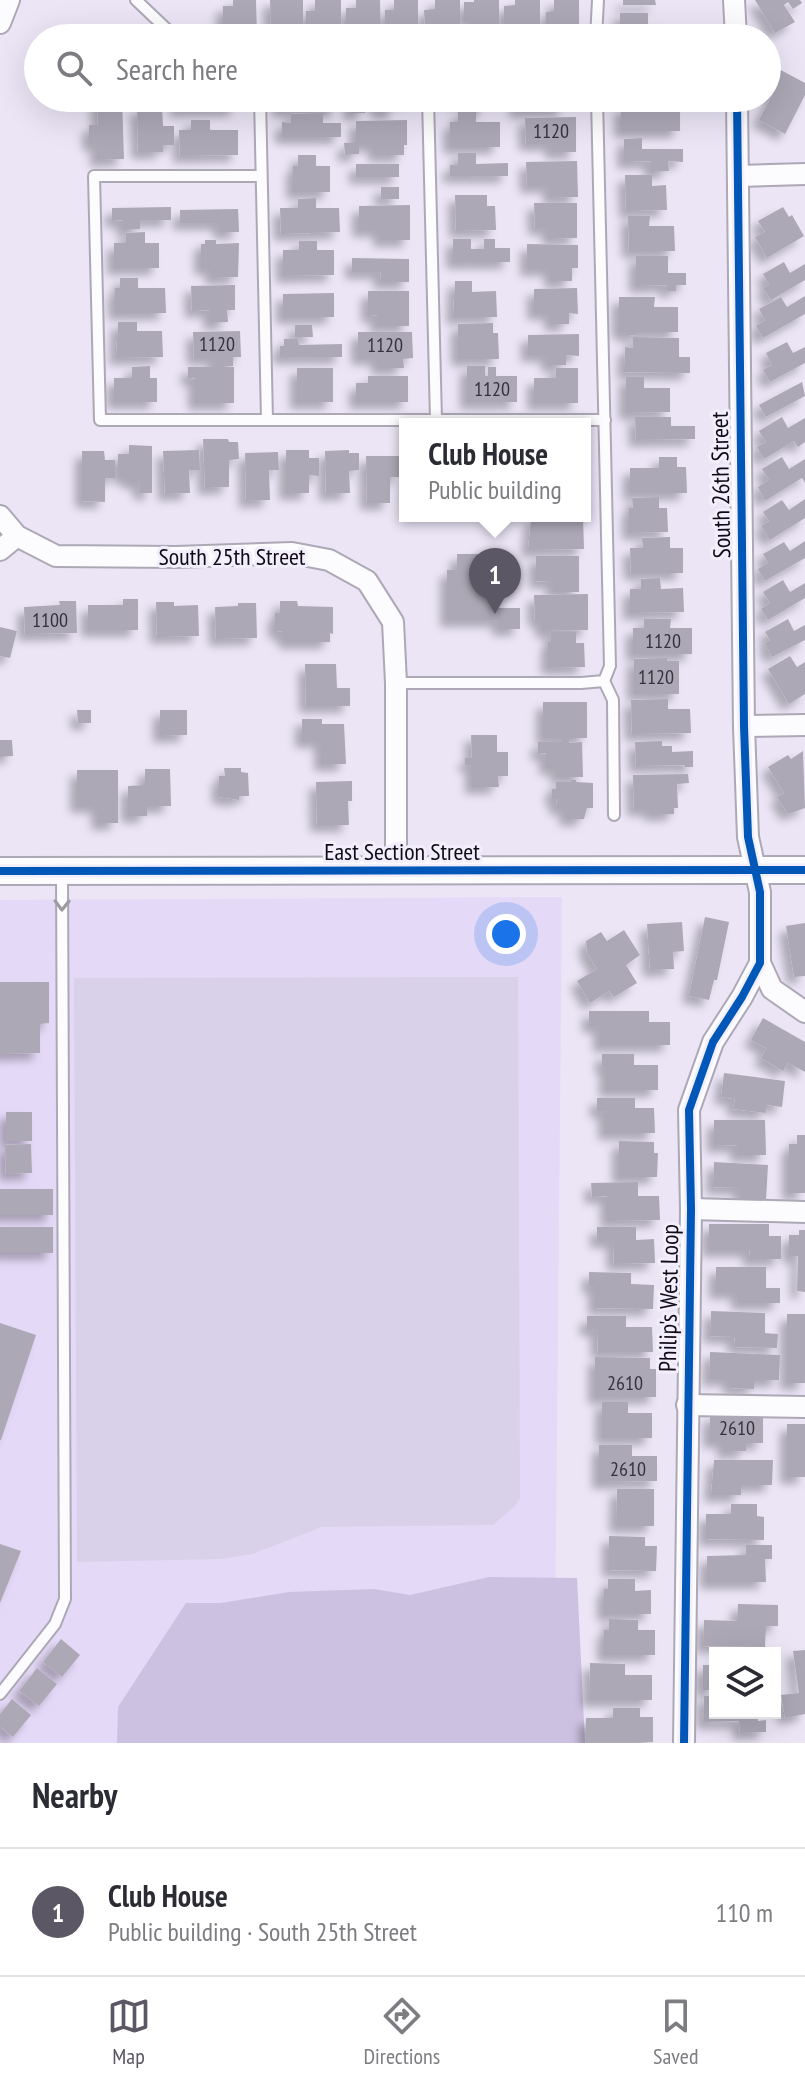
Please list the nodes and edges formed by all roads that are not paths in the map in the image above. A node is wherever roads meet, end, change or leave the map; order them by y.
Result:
1 (9, 0) edge
2 (136, 0) edge
3 (598, 0) edge
4 (734, 0) edge
5 (0, 23) edge
6 (161, 24) edge
7 (597, 24) edge
8 (735, 24) edge
9 (260, 112) edge
10 (428, 112) edge
11 (597, 112) edge
12 (737, 112) edge
13 (805, 174) edge
14 (261, 176) junction
15 (738, 176) junction
16 (436, 418) edge
17 (267, 420) junction
18 (399, 420) edge
19 (591, 420) edge
20 (605, 420) junction
21 (0, 516) edge
22 (17, 536) junction
23 (0, 550) edge
24 (604, 681) junction
25 (396, 683) junction
26 (805, 725) edge
27 (744, 726) junction
28 (614, 815) dead end
29 (805, 870) edge
30 (0, 871) edge
31 (62, 871) junction
32 (755, 871) junction
33 (396, 872) junction
34 (760, 963) junction
35 (805, 1012) edge
36 (691, 1209) junction
37 (805, 1212) edge
38 (687, 1405) junction
39 (805, 1407) edge
40 (0, 1694) edge
41 (684, 1743) edge

1 - 5 street
2 - 6 lane
3 - 7 lane
4 - 8 street
9 - 14 lane
10 - 16 lane
11 - 20 lane
12 - 15 street, South 26th Street
13 - 15 street
14 - 17 lane
14 - 17 lane
15 - 27 street, South 26th Street
17 - 18 lane
19 - 20 lane
20 - 24 lane
21 - 22 street, South 25th Street
22 - 23 street
22 - 25 street, South 25th Street
24 - 25 lane
24 - 28 lane
25 - 33 street, South 25th Street
26 - 27 street
27 - 32 street, South 26th Street
29 - 32 street, East Section Street
30 - 31 street, East Section Street
31 - 33 street, East Section Street
31 -> 40 lane
32 - 33 street, East Section Street
32 - 34 street, Philip's West Loop
34 - 35 street
34 - 36 street, Philip's West Loop
36 - 37 street
36 - 38 street, Philip's West Loop
38 - 39 street
38 - 41 street, Philip's West Loop

